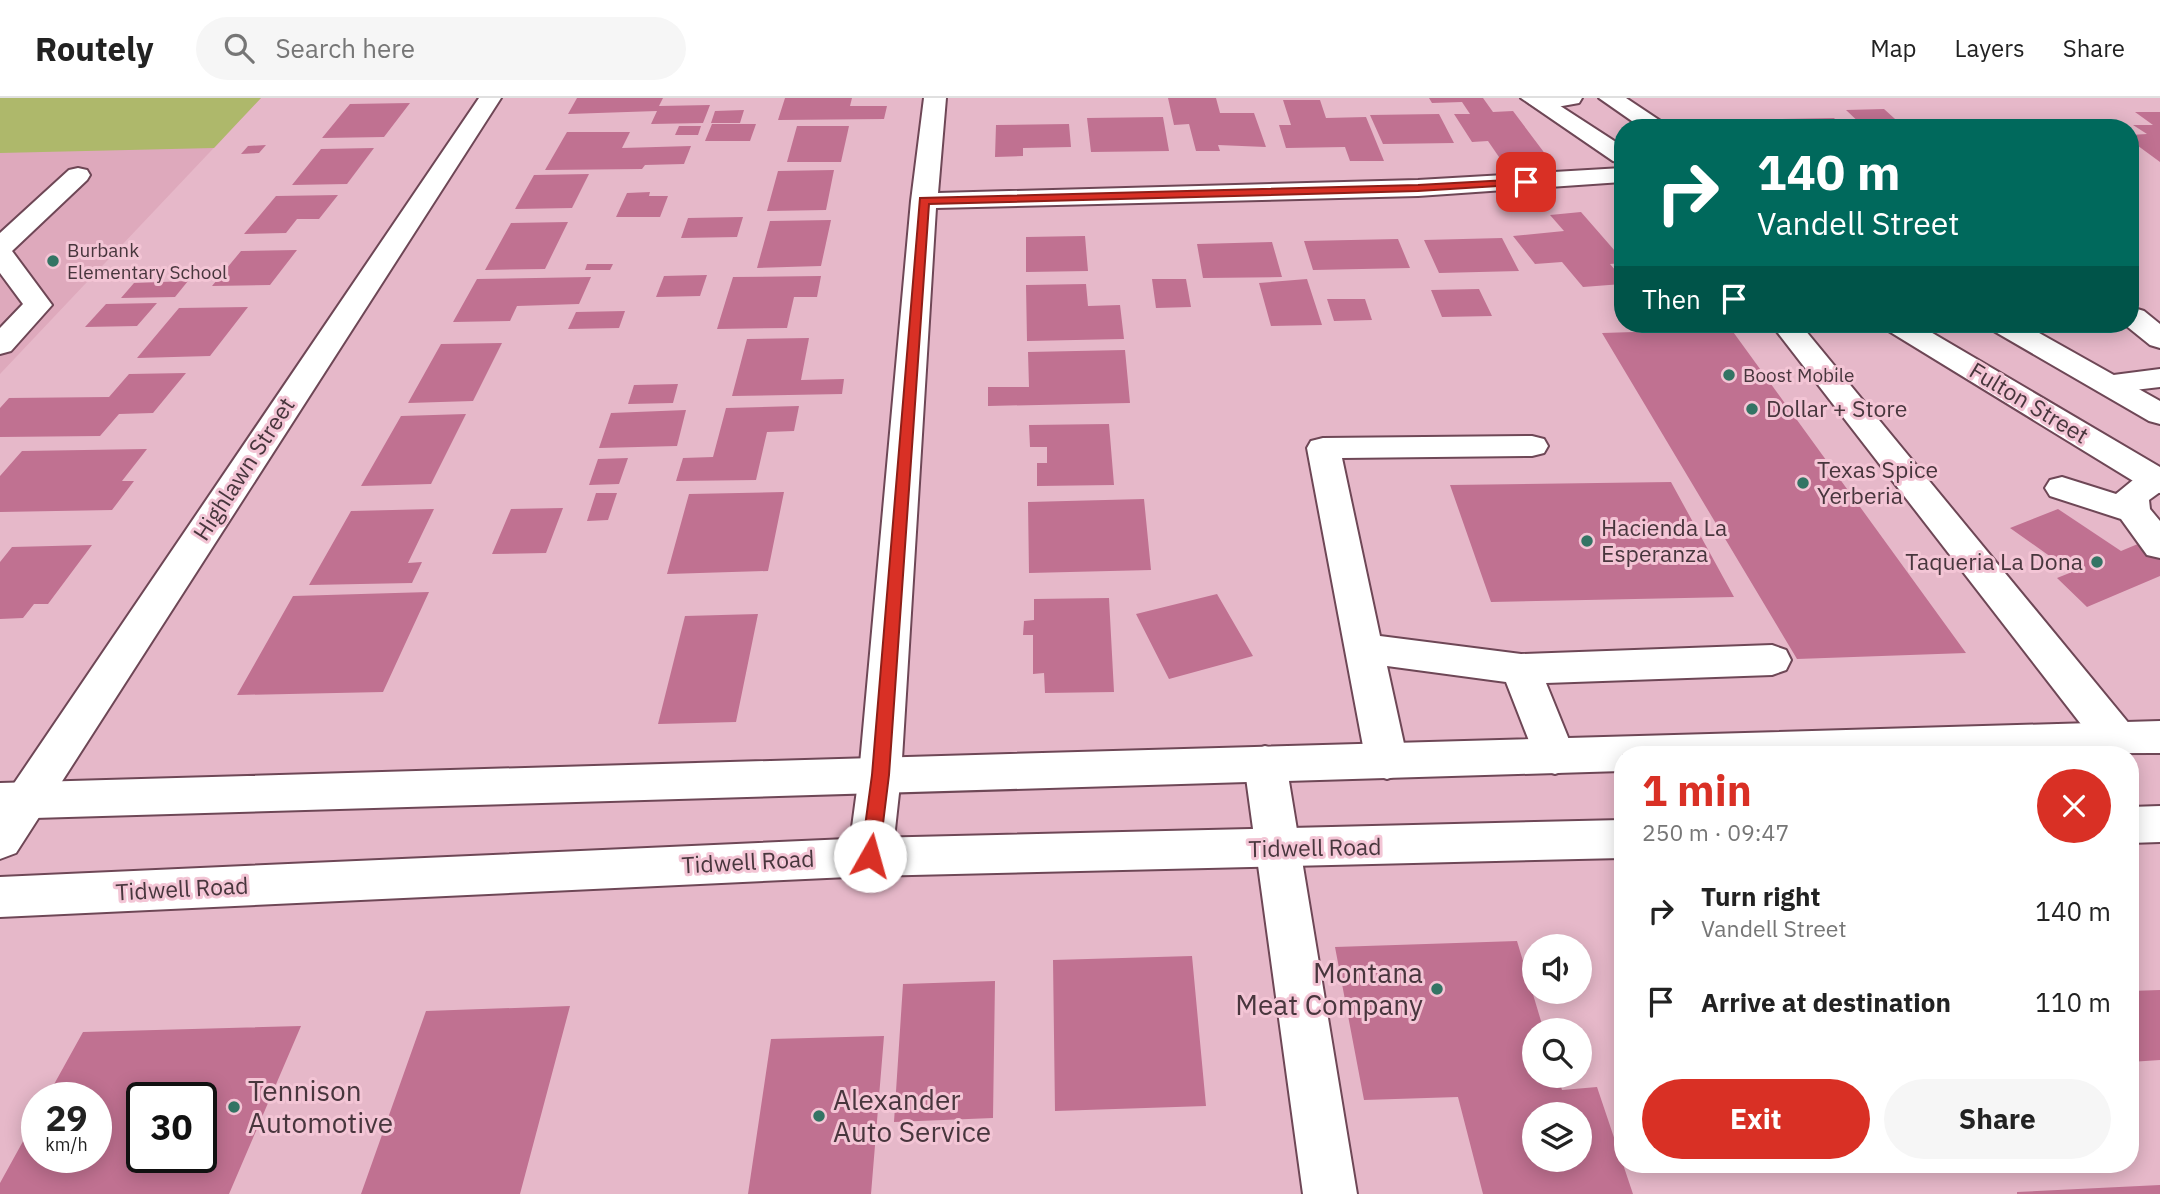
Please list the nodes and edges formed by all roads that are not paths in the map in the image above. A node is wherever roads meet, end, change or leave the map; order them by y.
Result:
1 (490, 98) edge
2 (935, 98) edge
3 (1571, 98) edge
4 (1610, 98) edge
5 (1536, 101) edge
6 (1644, 119) edge
7 (1614, 167) edge
8 (1614, 172) edge
9 (78, 176) dead end
10 (924, 201) junction
11 (0, 247) edge
12 (0, 254) edge
13 (2139, 321) edge
14 (1792, 333) edge
15 (1913, 333) edge
16 (2018, 333) edge
17 (2160, 339) edge
18 (0, 345) edge
19 (2160, 379) edge
20 (2109, 384) junction
21 (2160, 414) edge
22 (1532, 446) dead end
23 (2158, 480) edge
24 (2062, 488) dead end
25 (2133, 510) junction
26 (2160, 546) edge
27 (1363, 648) junction
28 (1772, 660) dead end
29 (1521, 669) junction
30 (2160, 737) edge
31 (2116, 738) junction
32 (1912, 746) edge
33 (1614, 754) edge
34 (1555, 757) junction
35 (1387, 762) junction
36 (1265, 763) junction
37 (880, 775) junction
38 (13, 801) edge
39 (2160, 824) edge
40 (2139, 825) edge
41 (1614, 839) edge
42 (0, 840) edge
43 (1278, 849) junction
44 (870, 856) junction
45 (0, 897) edge
46 (1330, 1194) edge

1 - 38 street, Highlawn Street
2 - 10 street
3 - 5 street
4 - 6 street
5 - 7 street
8 - 10 street
9 - 11 street
10 - 37 street
12 - 18 street
13 - 17 street
14 - 31 street
15 - 23 street, Fulton Street
16 - 20 street
19 - 20 street
20 - 21 street
22 - 27 street
23 - 25 street
24 - 25 street
25 - 26 street
27 - 29 street
27 - 35 street
28 - 29 street
29 - 34 street
30 - 31 street
31 - 32 street
33 - 34 street
34 - 35 street
35 - 36 street
36 - 37 street
36 - 43 street
37 - 38 street
37 - 44 street
38 - 42 street, Highlawn Street
39 - 40 street
41 - 43 street, Tidwell Road
43 - 44 street, Tidwell Road
43 - 46 street
44 - 45 street, Tidwell Road

